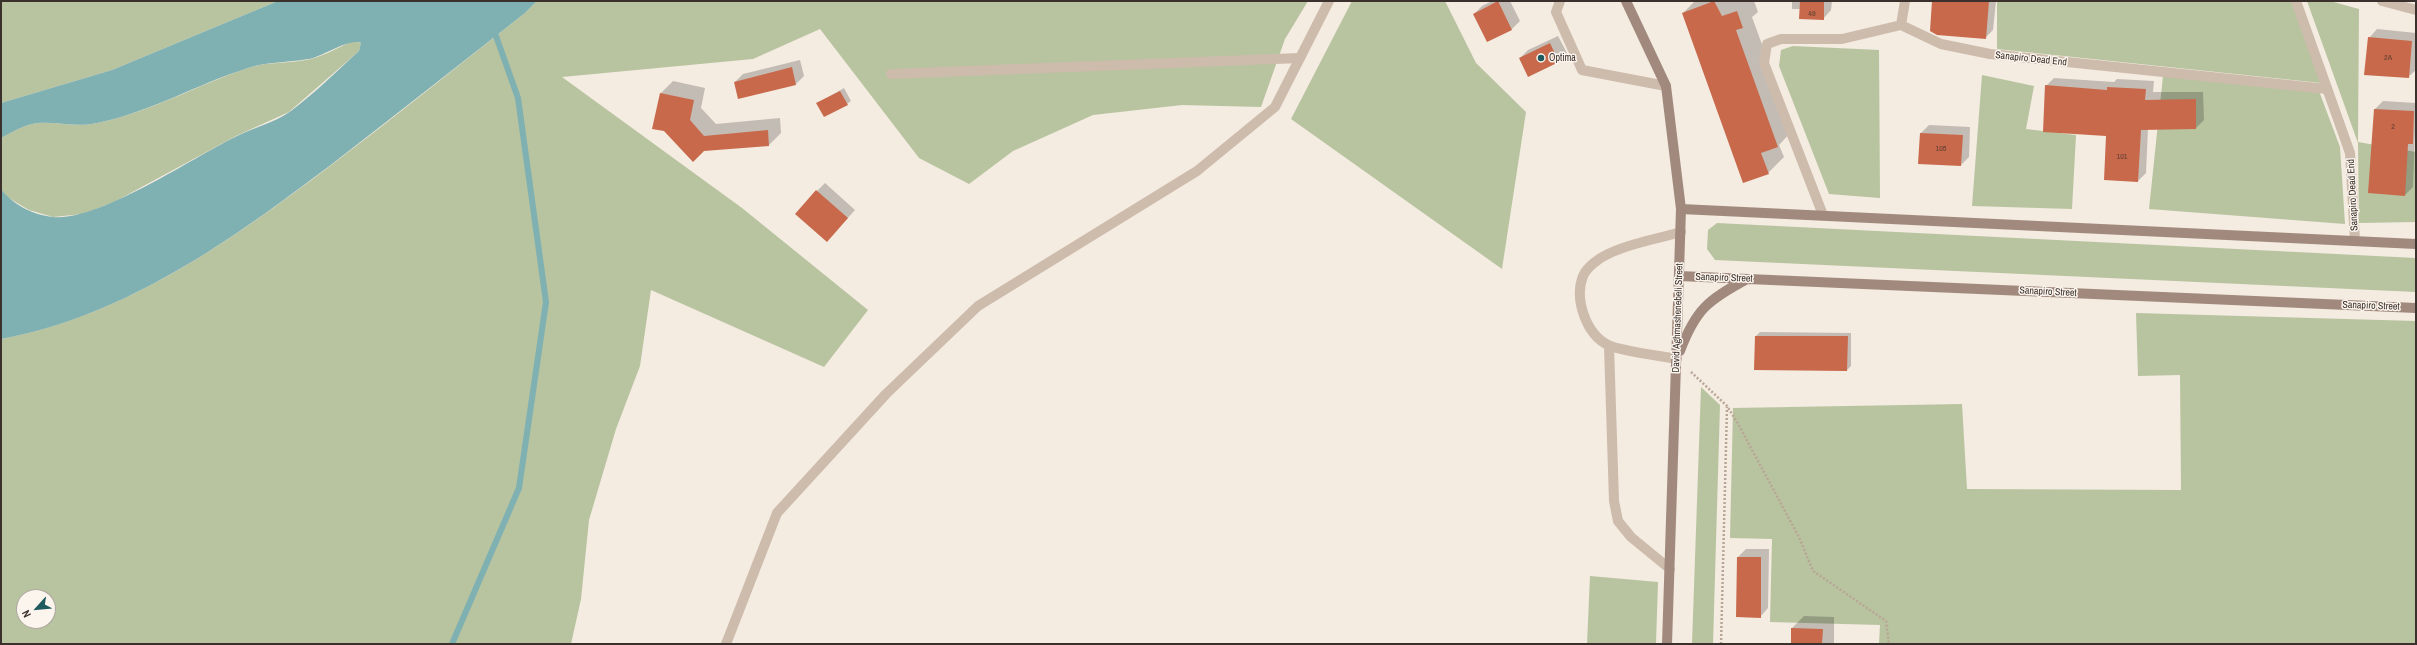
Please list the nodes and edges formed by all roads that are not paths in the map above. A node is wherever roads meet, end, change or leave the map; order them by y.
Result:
1 (1329, 1) edge
2 (1560, 1) edge
3 (1626, 1) edge
4 (1905, 1) edge
5 (2296, 1) edge
6 (2382, 1) edge
7 (2416, 10) edge
8 (1901, 25) junction
9 (1300, 58) junction
10 (891, 74) dead end
11 (1666, 86) junction
12 (2327, 89) junction
13 (1682, 209) junction
14 (1823, 215) junction
15 (1681, 232) junction
16 (2355, 241) junction
17 (2416, 244) edge
18 (1679, 276) junction
19 (1748, 279) junction
20 (2416, 308) edge
21 (1609, 346) junction
22 (1677, 359) junction
23 (1670, 569) junction
24 (726, 644) edge
25 (1667, 644) edge

1 - 9 street
2 - 11 street
3 - 11 main road, David Aghmashenebeli Street
4 - 8 street
5 - 12 street
6 - 7 street
8 - 12 street, Sanapiro Dead End
8 - 14 street
9 - 10 street
9 - 24 street
11 - 13 main road, David Aghmashenebeli Street
12 - 16 street, Sanapiro Dead End
13 - 14 main road
13 - 15 main road, David Aghmashenebeli Street
14 - 16 main road
15 - 18 main road, David Aghmashenebeli Street
15 - 21 street
16 - 17 main road
18 - 19 main road, Sanapiro Street
18 - 22 main road, David Aghmashenebeli Street
19 - 20 main road, Sanapiro Street
19 - 22 main road
21 - 22 street
21 - 23 street
22 - 23 main road, David Aghmashenebeli Street
23 - 25 main road, David Aghmashenebeli Street

